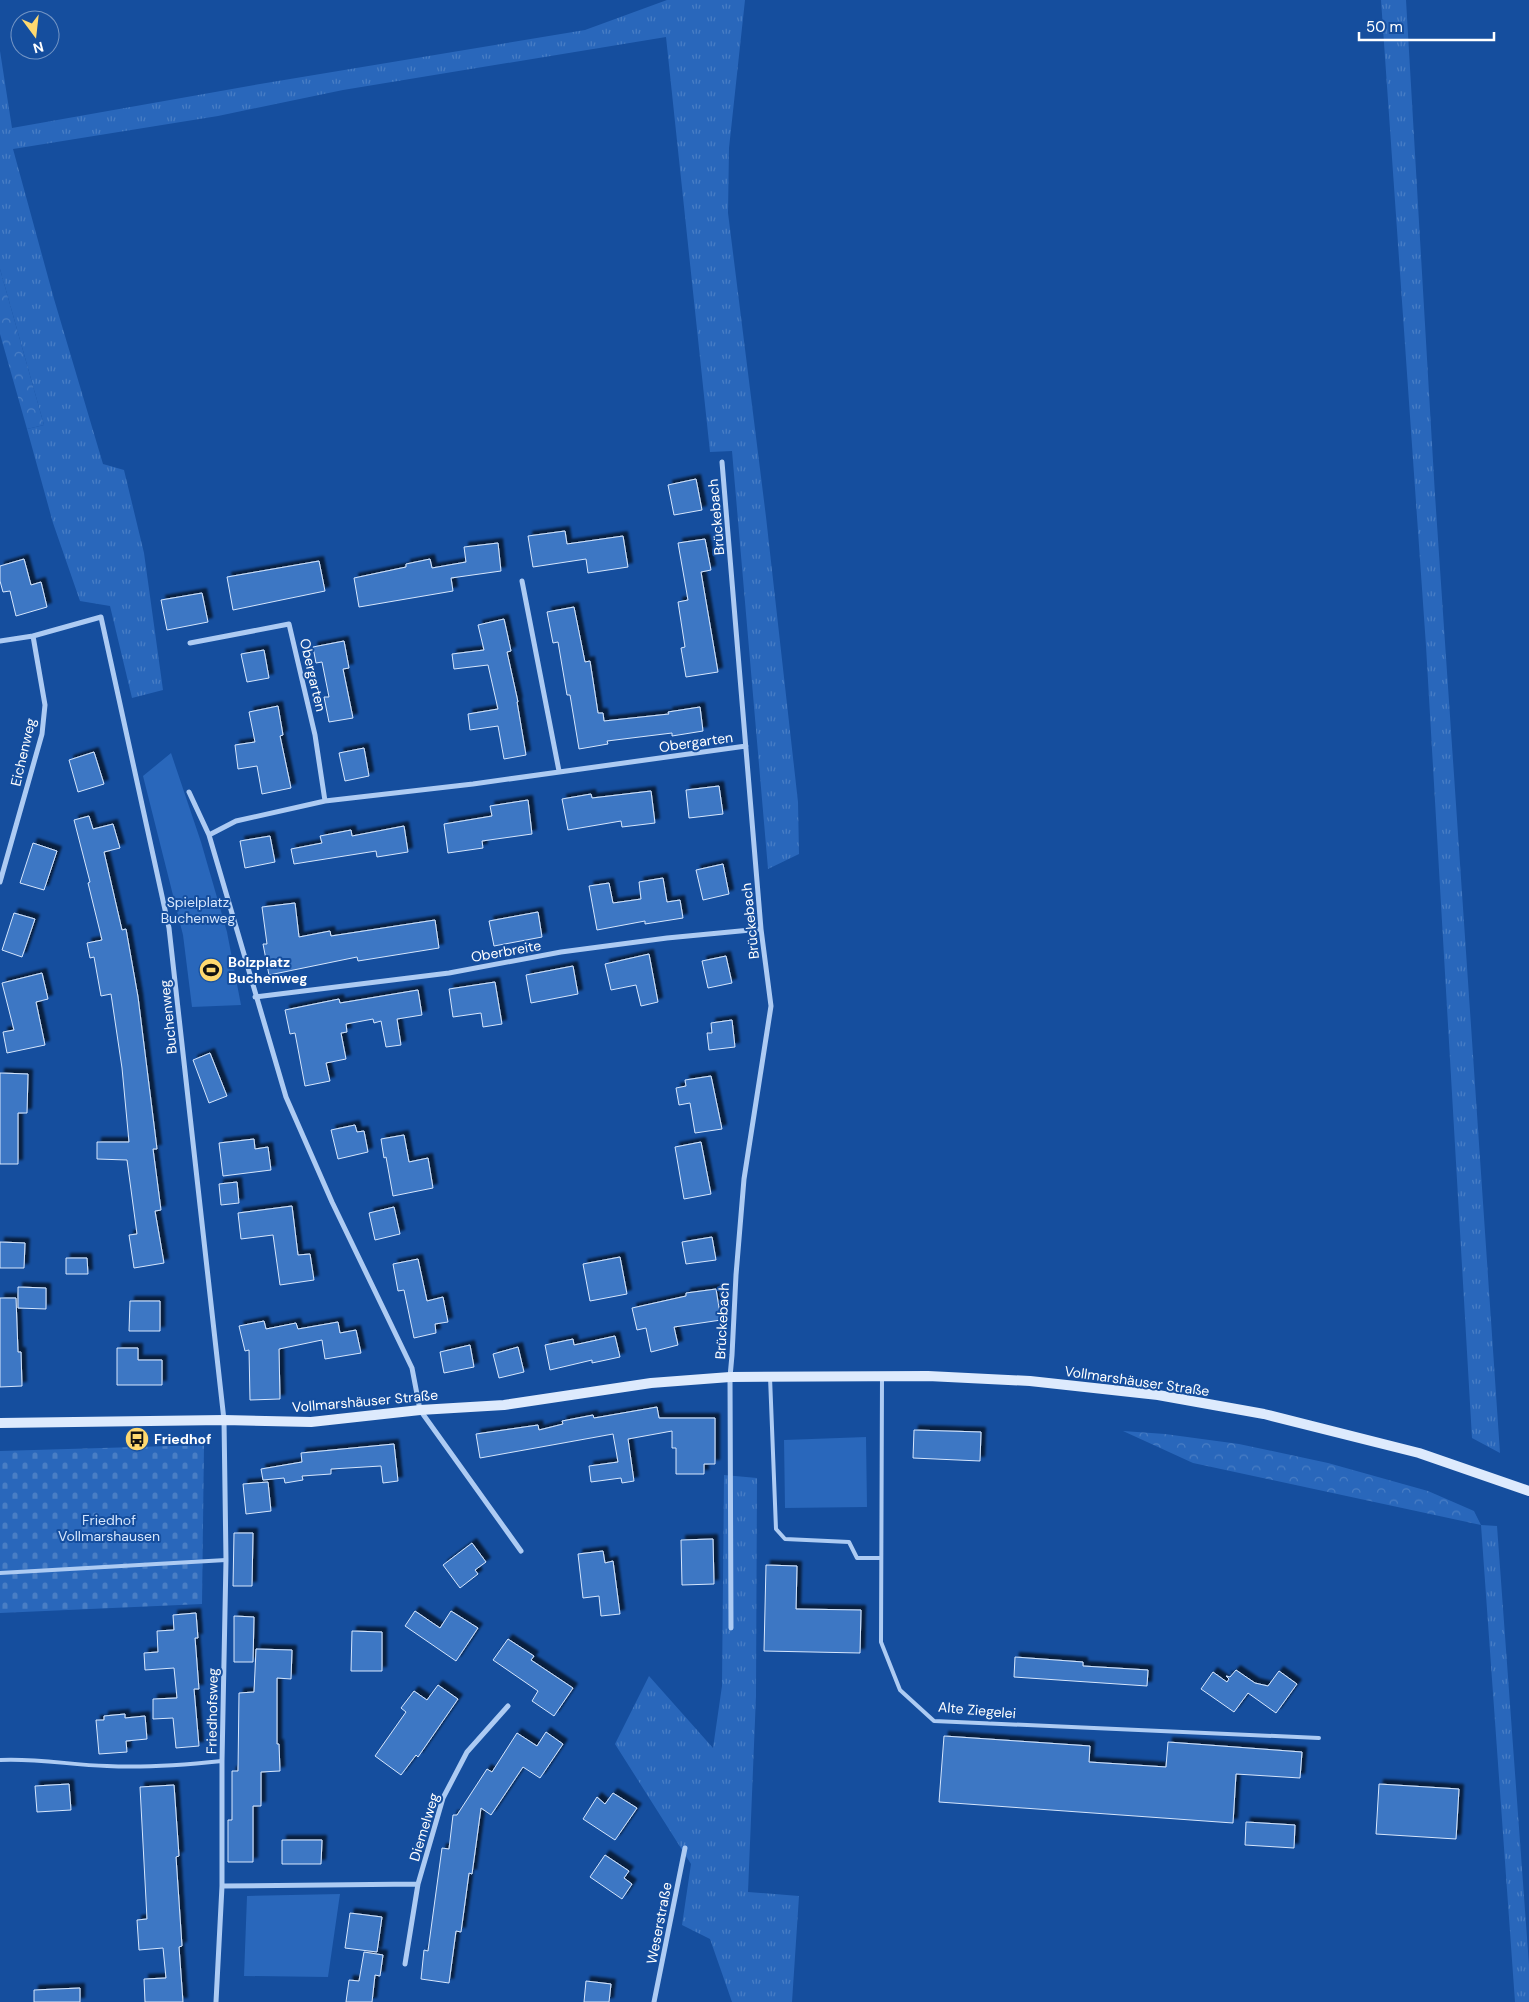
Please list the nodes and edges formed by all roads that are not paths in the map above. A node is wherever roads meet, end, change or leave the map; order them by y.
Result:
1 (722, 462) dead end
2 (522, 581) dead end
3 (33, 636) junction
4 (0, 642) edge
5 (190, 643) dead end
6 (746, 746) junction
7 (560, 771) junction
8 (189, 792) dead end
9 (325, 801) junction
10 (209, 835) junction
11 (0, 882) edge
12 (761, 929) junction
13 (256, 997) junction
14 (730, 1376) junction
15 (770, 1376) junction
16 (882, 1376) junction
17 (420, 1410) junction
18 (224, 1420) junction
19 (0, 1424) edge
20 (1529, 1491) edge
21 (521, 1551) dead end
22 (881, 1558) junction
23 (226, 1560) junction
24 (0, 1573) edge
25 (731, 1628) dead end
26 (508, 1706) dead end
27 (1319, 1738) dead end
28 (0, 1760) edge
29 (222, 1762) junction
30 (685, 1848) dead end
31 (418, 1884) junction
32 (222, 1886) junction
33 (405, 1964) dead end
34 (216, 2002) edge
35 (654, 2002) edge

1 - 6 street, Brückebach
2 - 7 street
3 - 4 street
3 - 11 street, Eichenweg
3 - 18 street, Buchenweg
5 - 9 street, Obergarten
6 - 7 street, Obergarten
6 - 12 street, Brückebach
7 - 9 street, Obergarten
8 - 10 street
9 - 10 street, Obergarten
10 - 13 street
12 - 13 street, Oberbreite
12 - 14 street, Brückebach
13 - 17 street
14 - 15 main road, Vollmarshäuser Straße
14 - 17 main road, Vollmarshäuser Straße
14 - 25 street
15 - 16 main road, Vollmarshäuser Straße
15 - 22 lane
16 - 20 main road, Vollmarshäuser Straße
16 - 22 lane, Alte Ziegelei
17 - 18 main road, Vollmarshäuser Straße
17 - 21 street
18 - 19 main road, Vollmarshäuser Straße
18 - 23 street, Friedhofsweg
22 - 27 lane, Alte Ziegelei
23 - 24 lane
23 - 29 street, Friedhofsweg
26 - 31 street, Diemelweg
28 - 29 lane
29 - 32 street, Friedhofsweg
30 - 35 street, Weserstraße
31 - 32 street
31 - 33 street, Diemelweg
32 - 34 street, Friedhofsweg

